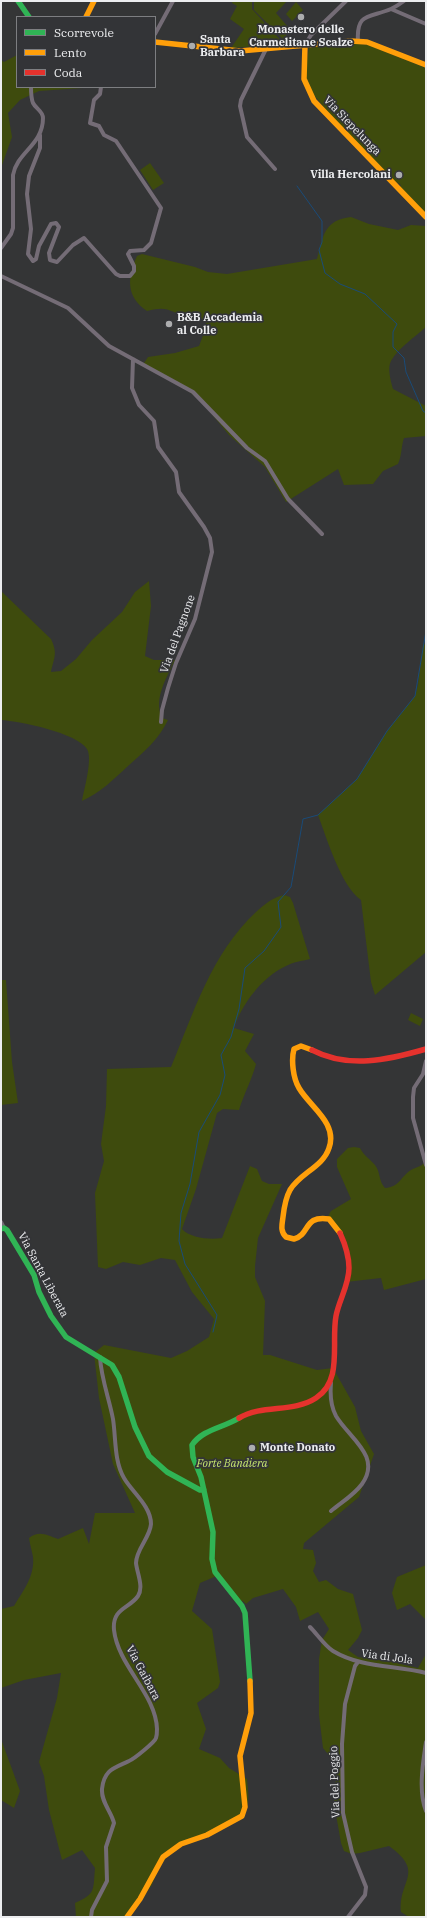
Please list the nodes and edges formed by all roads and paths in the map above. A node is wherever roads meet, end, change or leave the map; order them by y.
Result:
1 (18, 1) edge
2 (94, 1) edge
3 (173, 1) edge
4 (346, 1) edge
5 (404, 1) edge
6 (391, 9) junction
7 (27, 16) edge
8 (86, 16) edge
9 (426, 24) edge
10 (156, 32) edge
11 (358, 41) junction
12 (156, 42) edge
13 (305, 45) junction
14 (266, 49) junction
15 (426, 65) edge
16 (31, 88) edge
17 (101, 88) edge
18 (40, 135) junction
19 (275, 169) dead end
20 (426, 217) edge
21 (1, 248) edge
22 (1, 276) edge
23 (133, 358) junction
24 (322, 534) dead end
25 (161, 722) dead end
26 (426, 1050) edge
27 (426, 1061) edge
28 (426, 1165) edge
29 (1, 1222) edge
30 (3, 1229) edge
31 (100, 1357) junction
32 (332, 1374) junction
33 (204, 1490) junction
34 (331, 1510) dead end
35 (310, 1627) dead end
36 (358, 1662) junction
37 (426, 1673) edge
38 (426, 1742) edge
39 (426, 1811) edge
40 (91, 1917) edge
41 (127, 1917) edge
42 (348, 1917) edge

1 - 7 street
2 - 8 street
3 - 10 street
4 - 13 street
5 - 6 street
6 - 9 street
6 - 11 street
11 - 13 street
11 - 15 street
12 - 14 street
13 - 14 street
13 - 20 street, Via Siepelunga
14 - 19 street
16 - 18 street
17 - 18 street
18 - 21 street
22 - 23 street
23 - 24 street
23 - 25 street, Via del Pagnone
26 - 32 street
27 - 28 street
29 - 30 street, Via Santa Liberata
30 - 31 street, Via Santa Liberata
31 - 33 street, Via Santa Liberata
31 - 40 street, Via Gaibara
32 - 33 street
32 - 34 street
33 - 41 street
35 - 36 street, Via di Jola
36 - 37 street, Via di Jola
36 - 42 street, Via del Poggio
38 - 39 street

